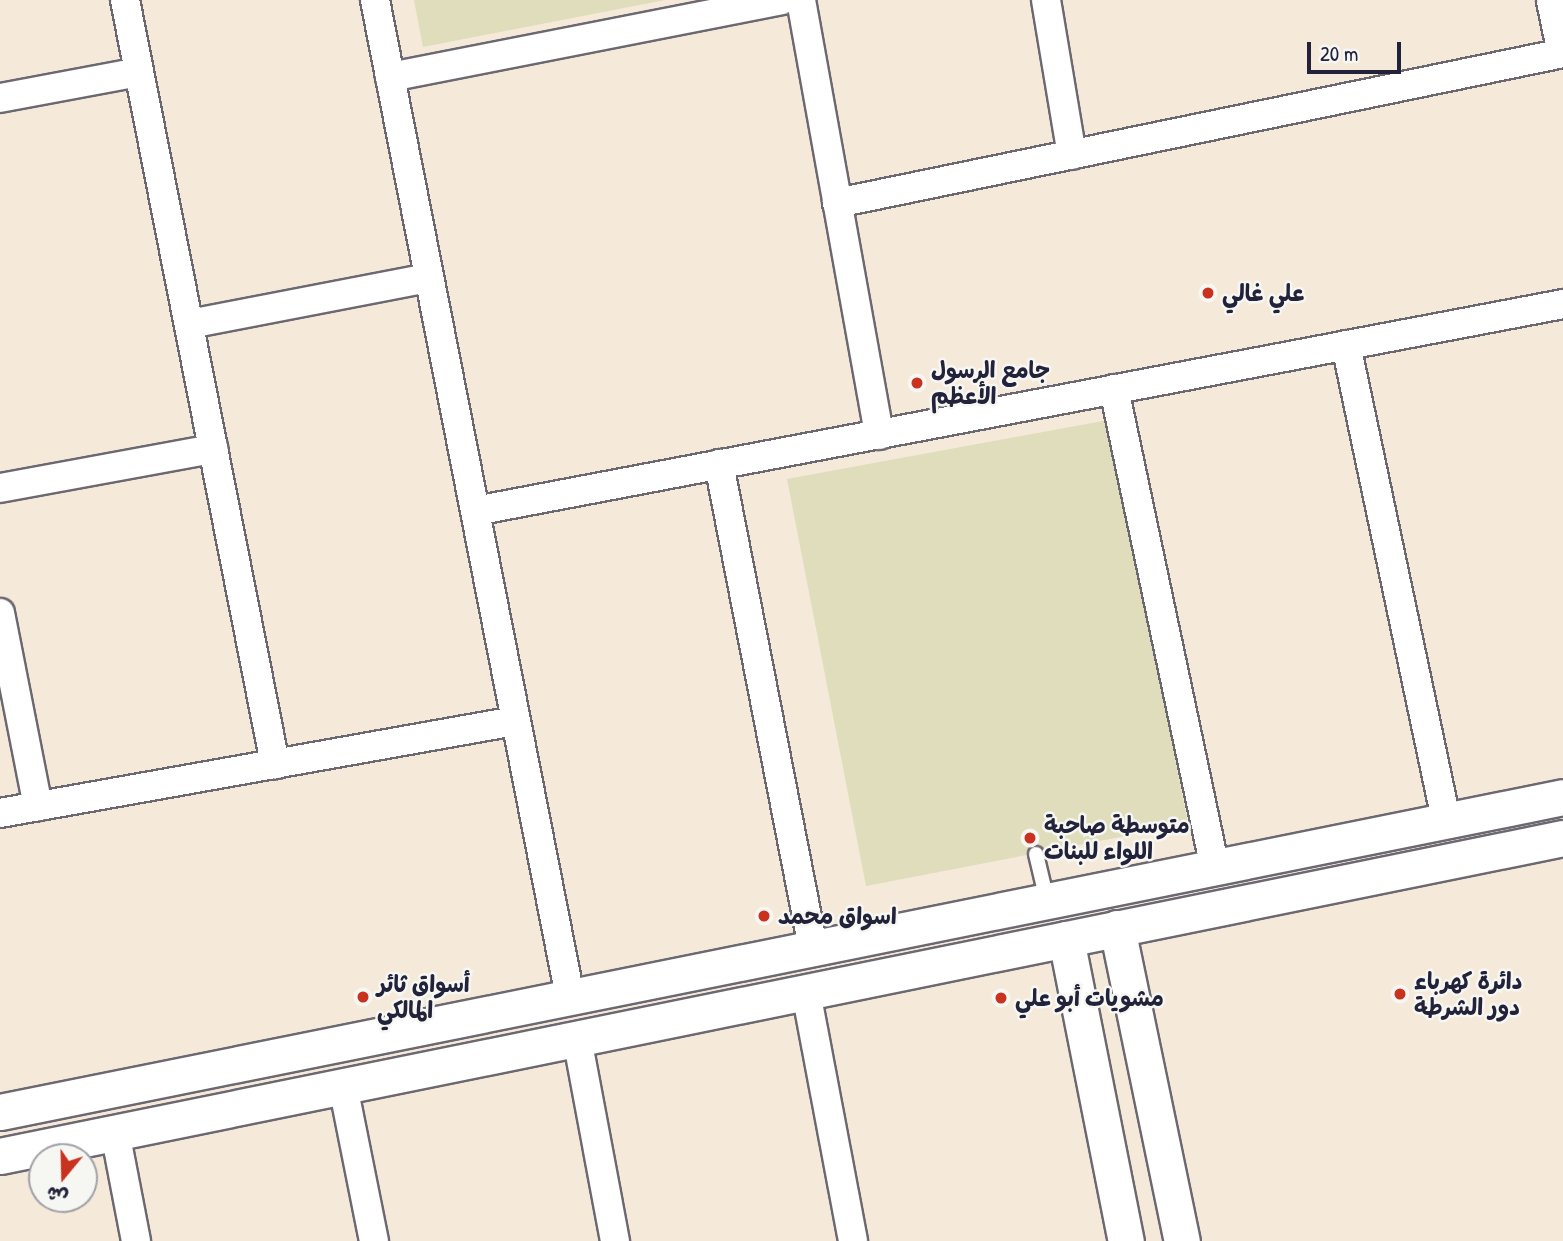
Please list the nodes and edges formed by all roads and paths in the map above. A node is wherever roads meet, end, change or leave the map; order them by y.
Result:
1 (125, 0) edge
2 (375, 0) edge
3 (782, 0) edge
4 (801, 0) edge
5 (1046, 0) edge
6 (1553, 0) edge
7 (1563, 43) edge
8 (1563, 53) edge
9 (139, 72) junction
10 (390, 77) junction
11 (0, 98) edge
12 (1072, 155) junction
13 (837, 203) junction
14 (429, 278) junction
15 (1563, 304) edge
16 (189, 324) junction
17 (1346, 345) junction
18 (1114, 389) junction
19 (879, 435) junction
20 (213, 449) junction
21 (719, 464) junction
22 (0, 488) edge
23 (475, 511) junction
24 (0, 613) edge
25 (516, 721) junction
26 (275, 764) junction
27 (1563, 797) edge
28 (38, 806) junction
29 (0, 813) edge
30 (1446, 821) junction
31 (1563, 838) edge
32 (1036, 854) dead end
33 (1215, 867) junction
34 (1047, 900) junction
35 (1117, 928) junction
36 (1066, 939) junction
37 (813, 946) junction
38 (690, 973) junction
39 (806, 992) junction
40 (570, 997) junction
41 (698, 1013) junction
42 (577, 1038) junction
43 (343, 1086) junction
44 (0, 1112) edge
45 (115, 1132) junction
46 (0, 1156) edge
47 (136, 1241) edge
48 (374, 1241) edge
49 (615, 1241) edge
50 (853, 1241) edge
51 (1126, 1241) edge
52 (1182, 1241) edge

1 - 9 street
2 - 10 street
3 - 10 street
4 - 13 street
5 - 12 street
6 - 7 street
8 - 12 street
9 - 11 street
9 - 16 street
10 - 14 street
12 - 13 street
13 - 19 street
14 - 16 street
14 - 23 street
15 - 17 street
16 - 20 street
17 - 18 street
17 - 30 street
18 - 19 street
18 - 33 street
19 - 21 street
20 - 22 street
20 - 26 street
21 - 23 street
21 - 37 street
23 - 25 street
24 - 28 street
25 - 26 street
25 - 40 street
26 - 28 street
27 - 30 street
28 - 29 street
30 - 33 street
31 - 35 street
32 - 34 lane
33 - 34 street
34 - 37 street
35 - 36 street
35 - 52 street
36 - 39 street
36 - 51 street
37 - 38 street
38 - 40 street
38 - 41 street
39 - 41 street
39 - 50 street
40 - 44 street
41 - 42 street
42 - 43 street
42 - 49 street
43 - 45 street
43 - 48 street
45 - 46 street
45 - 47 street

